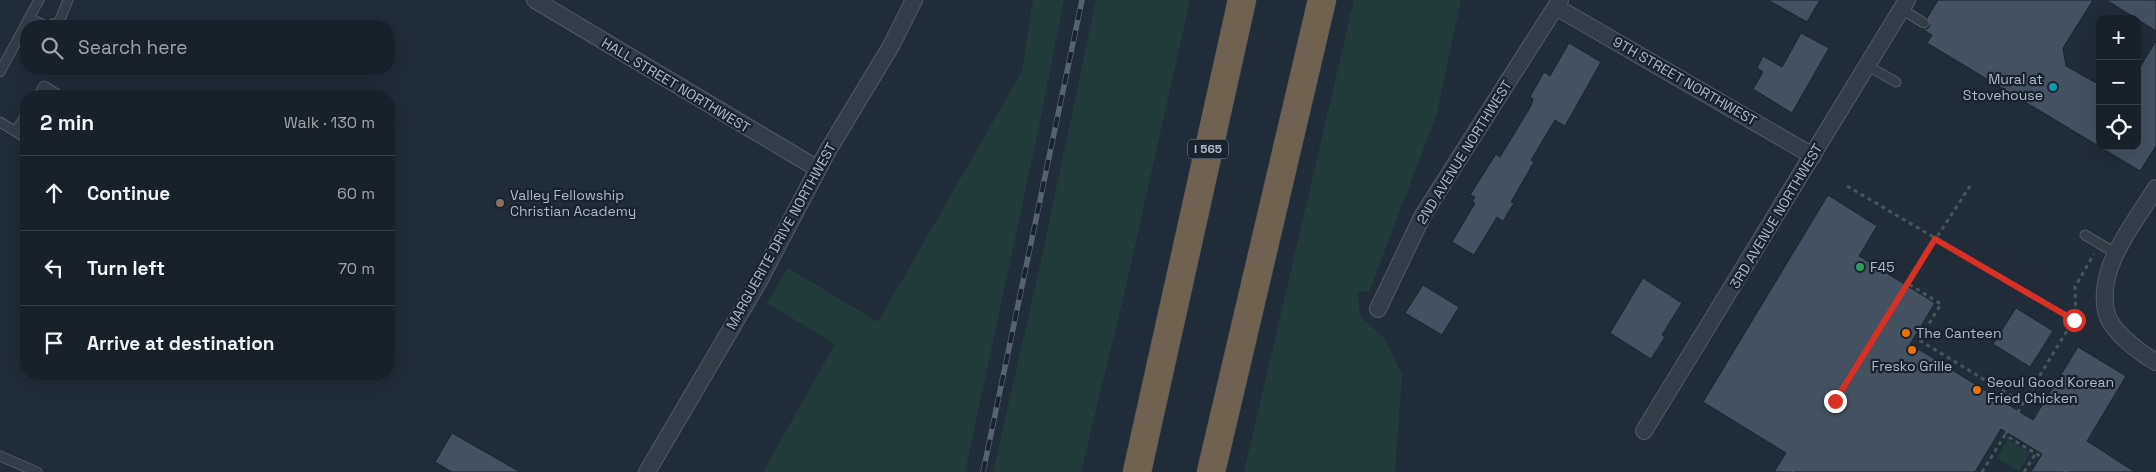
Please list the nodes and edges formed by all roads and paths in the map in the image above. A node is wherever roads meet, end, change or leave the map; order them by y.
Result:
1 (40, 0) edge
2 (68, 0) edge
3 (535, 0) edge
4 (914, 0) edge
5 (1242, 0) edge
6 (1322, 0) edge
7 (1558, 3) edge
8 (1904, 5) edge
9 (30, 18) joint
10 (34, 20) edge
11 (60, 20) edge
12 (1924, 23) dead end
13 (20, 36) edge
14 (1866, 65) junction
15 (0, 72) edge
16 (1896, 82) dead end
17 (0, 122) edge
18 (20, 124) edge
19 (16, 131) junction
20 (20, 134) edge
21 (1813, 156) junction
22 (818, 169) junction
23 (1847, 186) dead end
24 (1970, 186) dead end
25 (2156, 188) edge
26 (2085, 235) dead end
27 (1935, 239) junction
28 (2100, 244) junction
29 (2116, 254) junction
30 (1907, 283) junction
31 (1378, 309) dead end
32 (2074, 320) junction
33 (2156, 362) edge
34 (1835, 401) junction
35 (2023, 403) junction
36 (1644, 431) dead end
37 (2005, 435) junction
38 (2036, 453) junction
39 (0, 456) edge
40 (37, 472) edge
41 (647, 472) edge
42 (1137, 472) edge
43 (1211, 472) edge
44 (1792, 472) edge
45 (1951, 472) edge
46 (1982, 472) edge
47 (2024, 472) edge
48 (2068, 472) edge

1 - 9 lane
2 - 11 lane
3 - 22 street, HALL STREET NORTHWEST
4 - 22 street, MARGUERITE DRIVE NORTHWEST
5 - 42 highway, I 565
6 - 43 highway
7 - 21 street, 9TH STREET NORTHWEST
7 - 31 street, 2ND AVENUE NORTHWEST
8 - 12 lane
8 - 14 street, 3RD AVENUE NORTHWEST
9 - 10 lane
13 - 15 lane
14 - 16 lane
14 - 21 street, 3RD AVENUE NORTHWEST
17 - 19 lane
18 - 19 lane
19 - 20 lane
21 - 36 street, 3RD AVENUE NORTHWEST
22 - 41 street, MARGUERITE DRIVE NORTHWEST
23 - 27 path
24 - 27 path
25 - 29 street
26 - 28 lane
27 - 30 path
27 - 32 path
28 - 29 lane
28 - 32 path
29 - 33 street
30 - 34 path
30 - 35 path
32 - 35 path
34 - 44 path
34 - 45 path
35 - 37 path
37 - 38 path
37 - 46 path
38 - 47 path
38 - 48 path
39 - 40 lane

